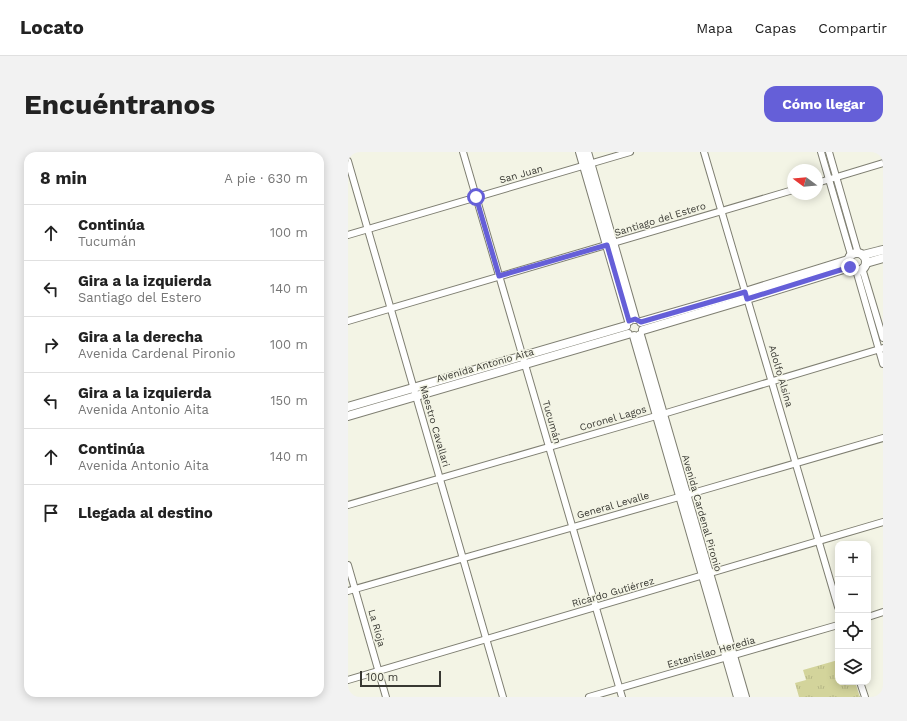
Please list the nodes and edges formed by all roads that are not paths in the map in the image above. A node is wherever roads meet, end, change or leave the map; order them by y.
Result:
1 (463, 152) edge
2 (580, 152) edge
3 (587, 152) edge
4 (630, 152) edge
5 (704, 152) edge
6 (821, 152) edge
7 (829, 152) edge
8 (348, 161) edge
9 (883, 163) edge
10 (587, 165) junction
11 (836, 177) junction
12 (829, 179) junction
13 (823, 181) edge
14 (787, 192) edge
15 (476, 197) junction
16 (721, 211) junction
17 (368, 229) junction
18 (348, 235) edge
19 (610, 244) junction
20 (883, 250) edge
21 (883, 258) edge
22 (857, 261) junction
23 (499, 276) junction
24 (746, 295) junction
25 (391, 308) junction
26 (348, 321) edge
27 (634, 328) junction
28 (883, 338) edge
29 (881, 349) edge
30 (524, 360) junction
31 (883, 364) edge
32 (772, 382) junction
33 (415, 392) junction
34 (348, 407) edge
35 (660, 415) junction
36 (348, 416) edge
37 (883, 438) edge
38 (549, 447) junction
39 (796, 464) junction
40 (440, 478) junction
41 (683, 496) junction
42 (348, 505) edge
43 (883, 522) edge
44 (572, 527) junction
45 (819, 541) junction
46 (463, 558) junction
47 (348, 565) edge
48 (706, 575) junction
49 (355, 589) junction
50 (348, 591) edge
51 (835, 597) edge
52 (595, 607) junction
53 (883, 612) edge
54 (871, 616) edge
55 (835, 627) edge
56 (486, 639) junction
57 (730, 657) junction
58 (379, 671) junction
59 (348, 680) edge
60 (861, 685) edge
61 (619, 688) junction
62 (386, 697) edge
63 (503, 697) edge
64 (589, 697) edge
65 (622, 697) edge
66 (738, 697) edge
67 (745, 697) edge
68 (865, 697) edge

1 - 15 street, Tucumán
2 - 10 main road, Avenida Cardenal Pironio
3 - 10 main road, Avenida Cardenal Pironio
4 - 10 street, San Juan
5 - 16 street, Adolfo Alsina
6 - 12 street
7 - 11 street
8 - 17 street, Maestro Cavallari
9 - 11 street
10 - 15 street, San Juan
10 - 19 main road, Avenida Cardenal Pironio
11 - 12 street
11 - 22 street
12 - 13 street
12 - 22 street
14 - 16 street, Santiago del Estero
15 - 17 street, San Juan
15 - 23 street, Tucumán
16 - 19 street, Santiago del Estero
16 - 24 street, Adolfo Alsina
17 - 18 street, San Juan
17 - 25 street, Maestro Cavallari
19 - 23 street, Santiago del Estero
19 - 27 main road, Avenida Cardenal Pironio
20 - 22 main road, Avenida Antonio Aita
21 - 22 main road, Avenida Antonio Aita
22 - 24 main road, Avenida Antonio Aita
22 - 28 street
22 - 29 street
23 - 25 street, Santiago del Estero
23 - 30 street, Tucumán
24 - 27 main road, Avenida Antonio Aita
24 - 32 street, Adolfo Alsina
25 - 26 street, Santiago del Estero
25 - 33 street, Maestro Cavallari
27 - 30 main road, Avenida Antonio Aita
27 - 35 main road, Avenida Cardenal Pironio
29 - 31 street
29 - 32 street, Coronel Lagos
30 - 33 main road, Avenida Antonio Aita
30 - 38 street, Tucumán
32 - 35 street, Coronel Lagos
32 - 39 street, Adolfo Alsina
33 - 34 main road, Avenida Antonio Aita
33 - 36 main road, Avenida Antonio Aita
33 - 40 street, Maestro Cavallari
35 - 38 street, Coronel Lagos
35 - 41 main road, Avenida Cardenal Pironio
37 - 39 street, General Levalle
38 - 40 street, Coronel Lagos
38 - 44 street, Tucumán
39 - 41 street, General Levalle
39 - 45 street, Adolfo Alsina
40 - 42 street, Coronel Lagos
40 - 46 street, Maestro Cavallari
41 - 44 street, General Levalle
41 - 48 main road, Avenida Cardenal Pironio
43 - 45 street, Ricardo Gutiérrez
44 - 46 street, General Levalle
44 - 52 street, Tucumán
45 - 48 street, Ricardo Gutiérrez
45 - 51 street, Adolfo Alsina
46 - 49 street, General Levalle
46 - 56 street, Maestro Cavallari
47 - 49 street, La Rioja
48 - 52 street, Ricardo Gutiérrez
48 - 57 main road, Avenida Cardenal Pironio
49 - 50 street, General Levalle
49 - 58 street, La Rioja
52 - 56 street, Ricardo Gutiérrez
52 - 61 street, Tucumán
53 - 54 street
55 - 57 street, Estanislao Heredia
56 - 58 street, Ricardo Gutiérrez
56 - 63 street, Maestro Cavallari
57 - 61 street, Estanislao Heredia
57 - 66 main road, Avenida Cardenal Pironio
57 - 67 main road, Avenida Cardenal Pironio
58 - 59 street, Ricardo Gutiérrez
58 - 62 street, La Rioja
60 - 68 street
61 - 64 street, Estanislao Heredia
61 - 65 street, Tucumán

